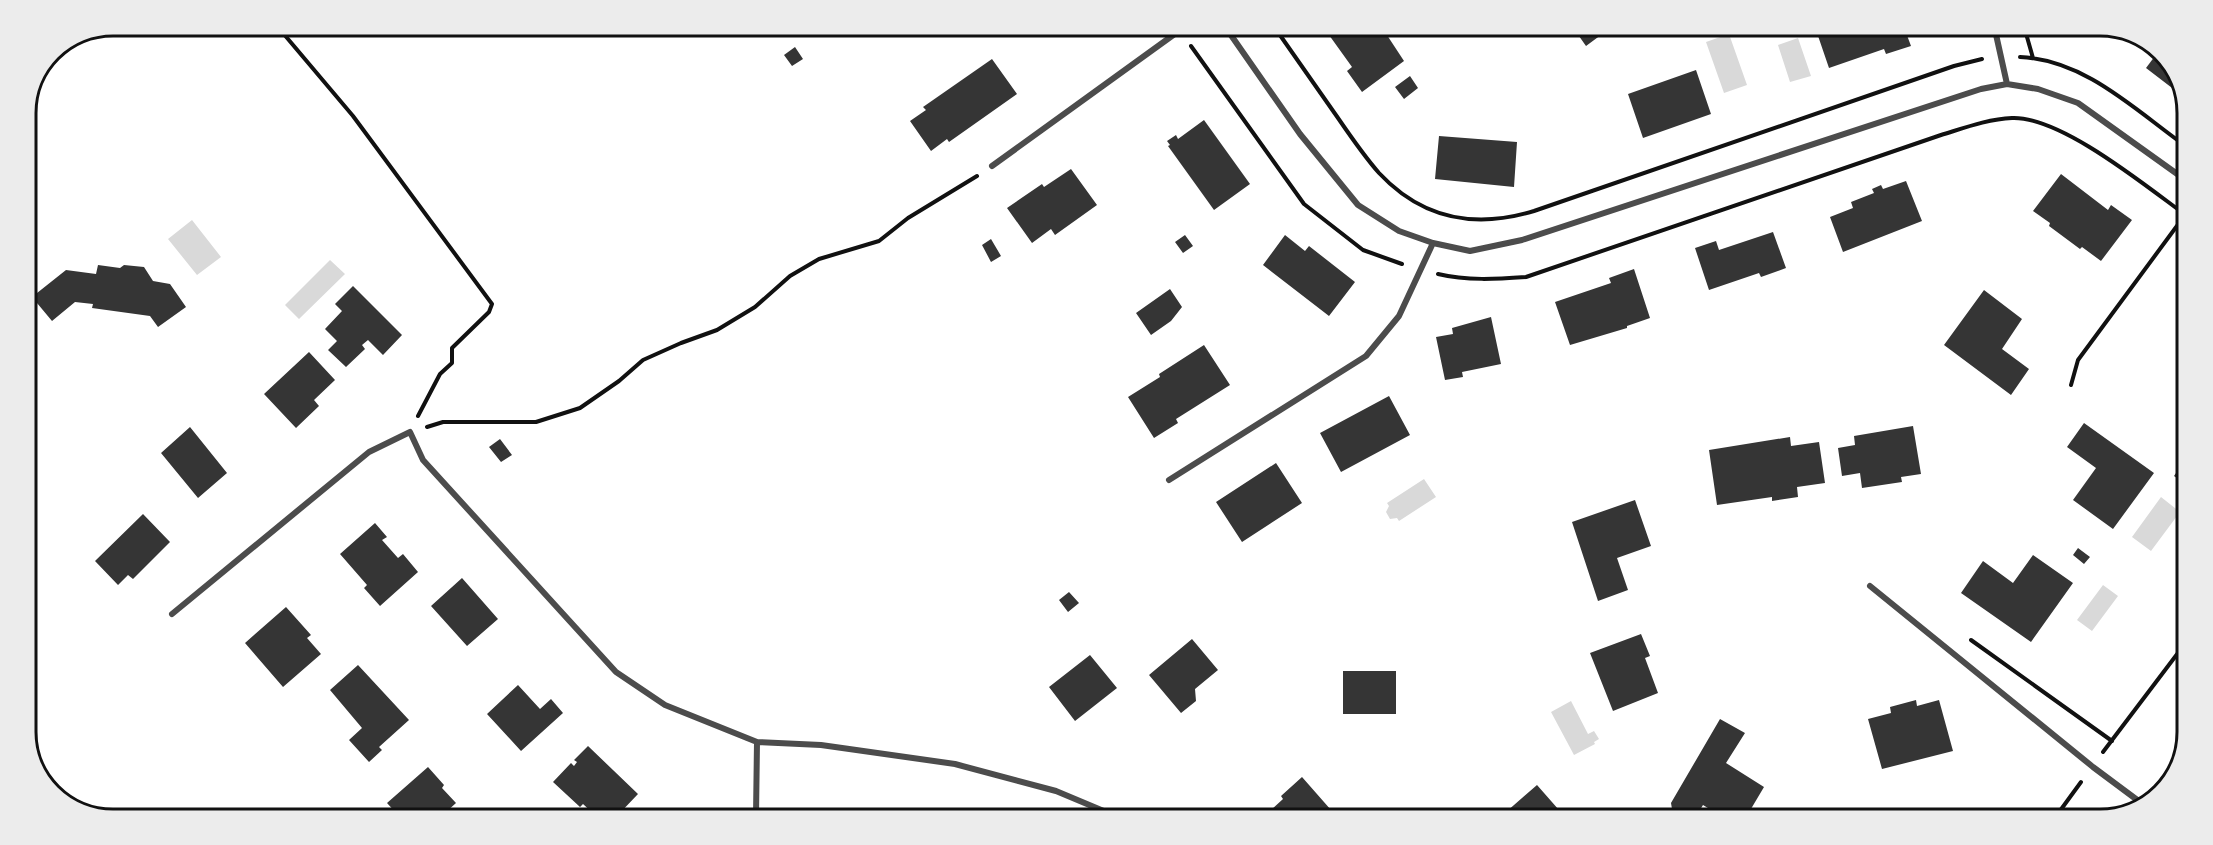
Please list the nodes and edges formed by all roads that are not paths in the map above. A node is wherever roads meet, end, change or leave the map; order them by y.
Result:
1 (1172, 36) edge
2 (1232, 36) edge
3 (1997, 36) edge
4 (2007, 84) junction
5 (992, 166) road end
6 (2177, 174) edge
7 (1433, 243) junction
8 (1169, 480) dead end
9 (1870, 586) dead end
10 (172, 614) dead end
11 (757, 742) junction
12 (2137, 800) edge
13 (756, 809) edge
14 (1099, 809) edge

1 - 5 street
2 - 7 street
3 - 4 street
4 - 6 street
4 - 7 street
7 - 8 street
9 - 12 street
10 - 11 street
11 - 13 street
11 - 14 street

